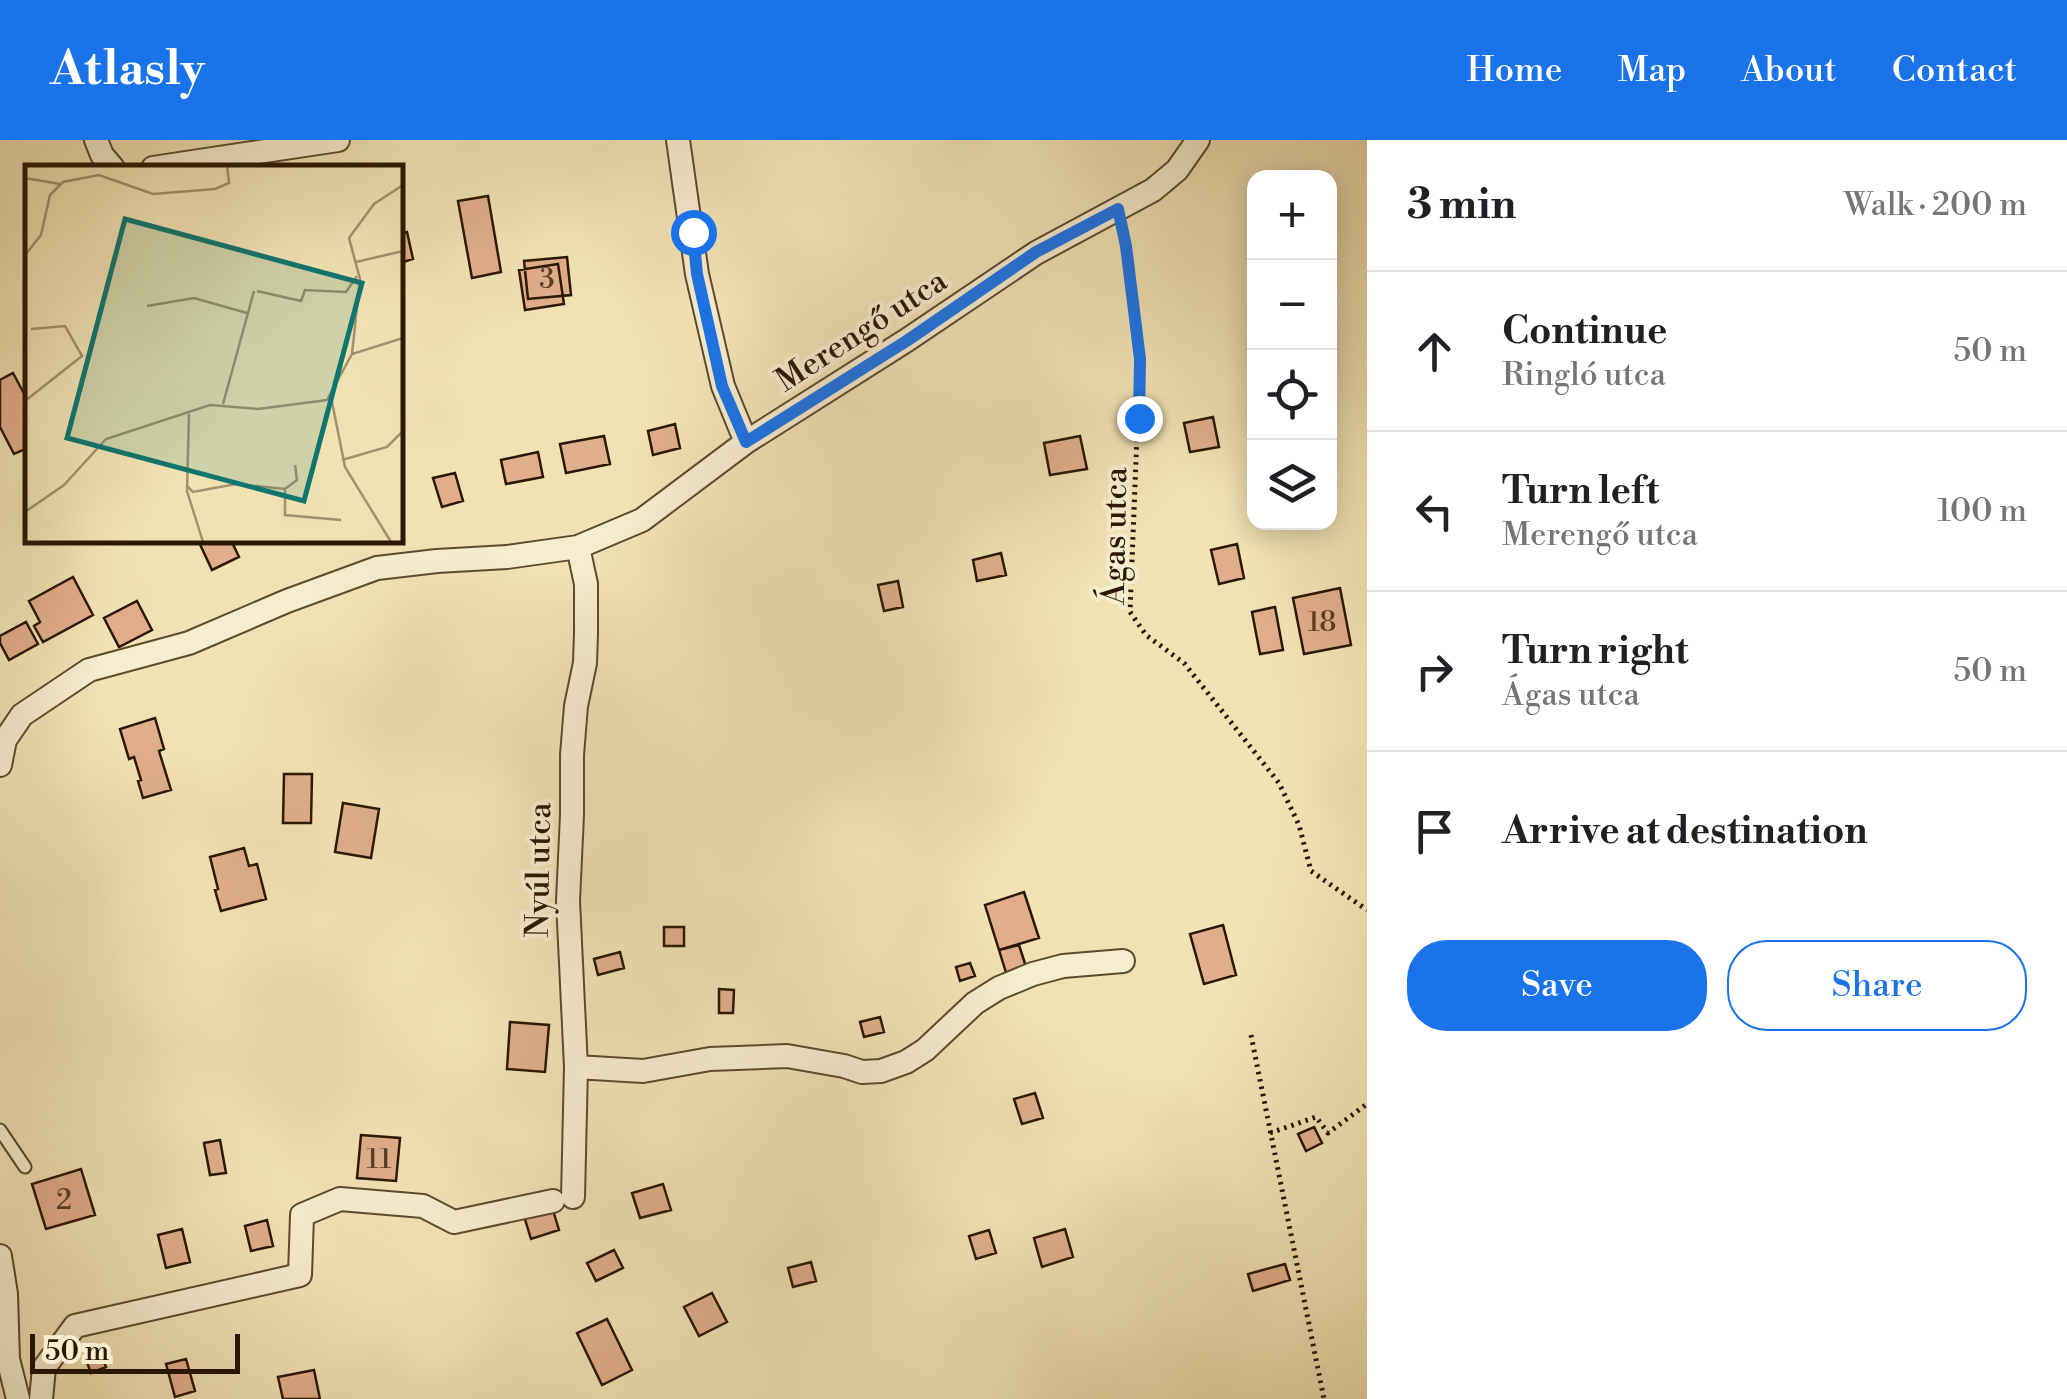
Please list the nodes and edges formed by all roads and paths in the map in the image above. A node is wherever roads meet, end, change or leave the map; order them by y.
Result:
1 (96, 140) edge
2 (338, 140) edge
3 (678, 140) edge
4 (1198, 140) edge
5 (110, 165) edge
6 (173, 165) edge
7 (1118, 209) junction
8 (746, 442) junction
9 (578, 547) junction
10 (2, 734) edge
11 (0, 765) edge
12 (1367, 910) edge
13 (1124, 961) dead end
14 (1250, 1035) dead end
15 (576, 1067) junction
16 (1367, 1104) edge
17 (0, 1130) edge
18 (1270, 1133) junction
19 (24, 1166) dead end
20 (0, 1256) edge
21 (18, 1399) edge
22 (41, 1399) edge
23 (1324, 1399) edge

1 - 5 street
2 - 6 street
3 - 8 street
4 - 7 street, Merengő utca
7 - 8 street, Merengő utca
7 - 12 path, Ágas utca
8 - 9 street, Merengő utca
9 - 10 street, Merengő utca
9 - 15 street, Nyúl utca
10 - 11 street, Merengő utca
13 - 15 street
14 - 18 path
15 - 22 street, Nyúl utca
16 - 18 path
17 - 19 lane
18 - 23 path
20 - 21 street

